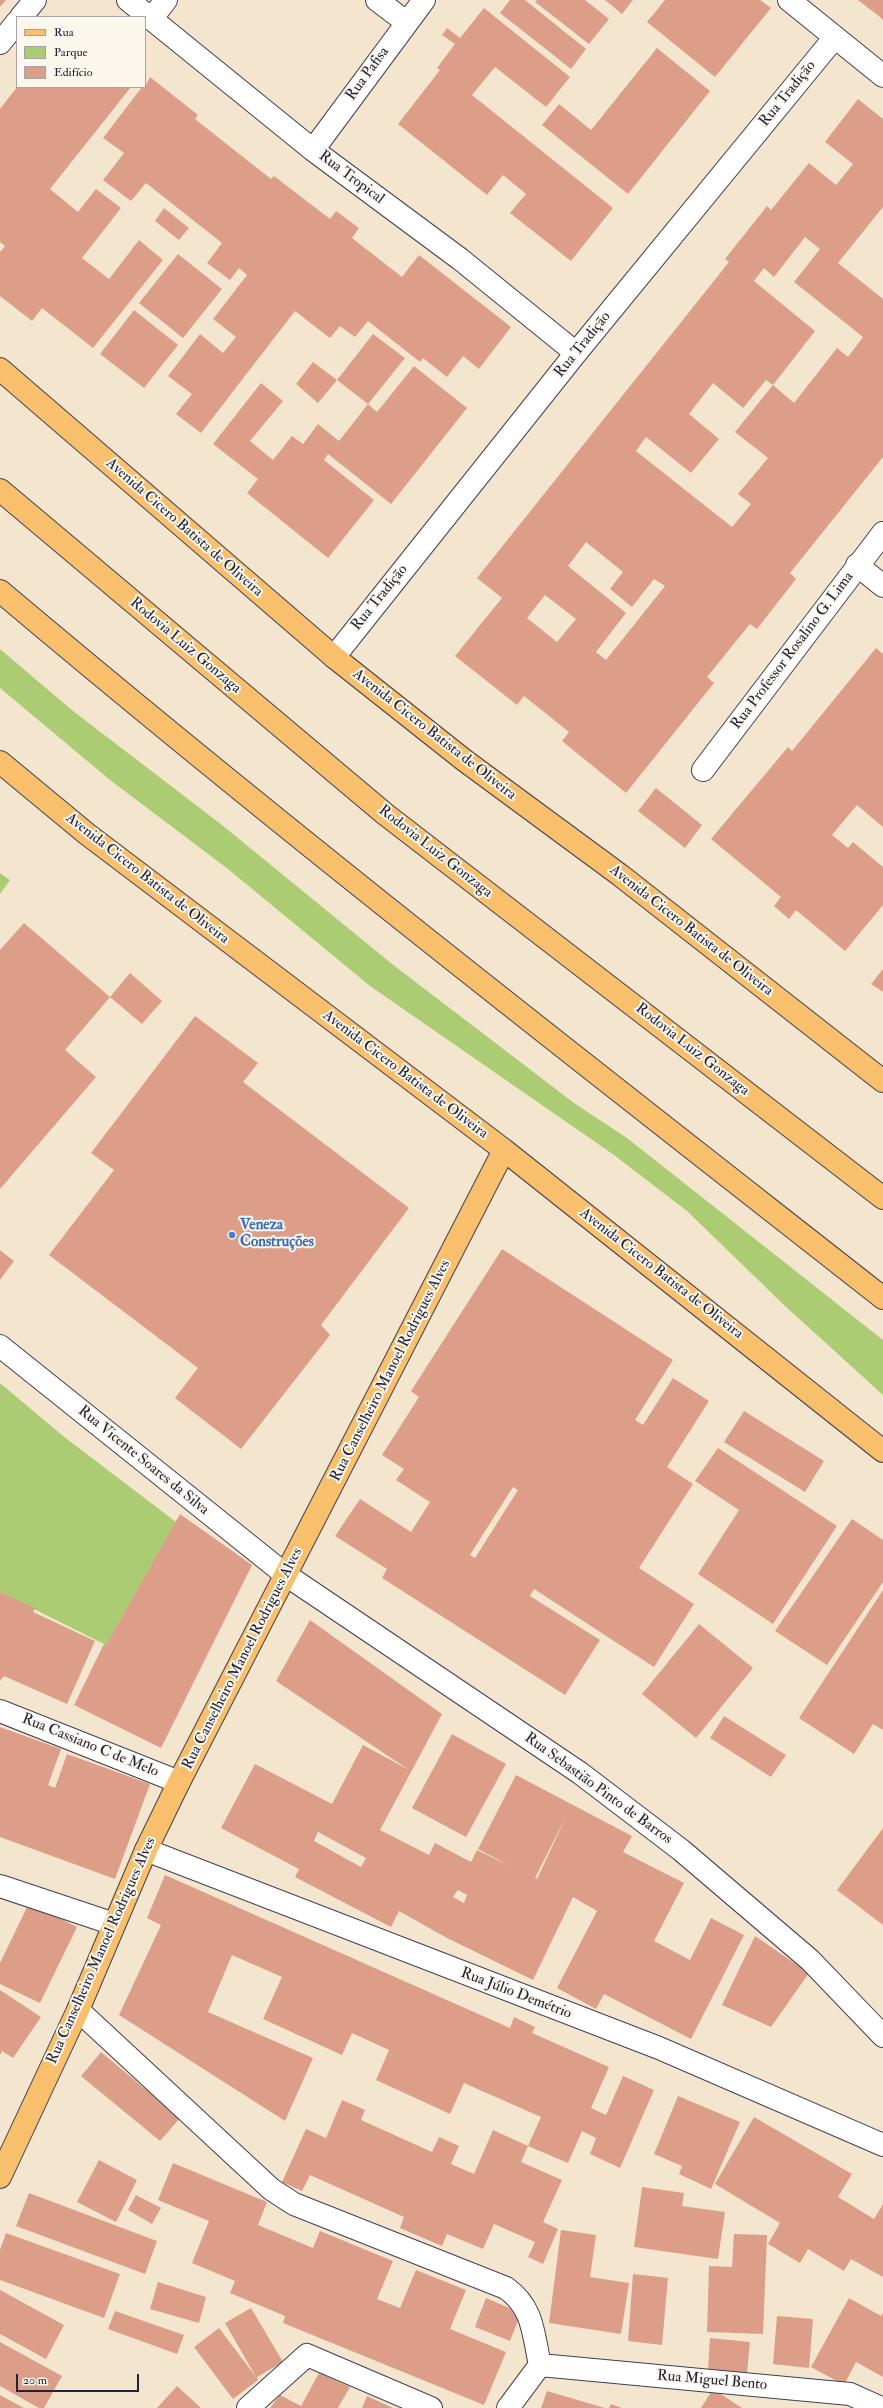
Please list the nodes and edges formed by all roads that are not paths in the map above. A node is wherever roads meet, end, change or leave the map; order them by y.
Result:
1 (35, 0) edge
2 (128, 0) edge
3 (166, 0) edge
4 (377, 0) edge
5 (424, 0) edge
6 (789, 0) edge
7 (23, 16) edge
8 (152, 18) junction
9 (406, 22) junction
10 (16, 23) edge
11 (835, 37) junction
12 (0, 43) edge
13 (883, 76) edge
14 (313, 150) junction
15 (576, 353) junction
16 (0, 369) edge
17 (0, 490) edge
18 (883, 533) edge
19 (857, 565) junction
20 (883, 586) edge
21 (0, 591) edge
22 (334, 657) junction
23 (0, 762) edge
24 (703, 770) dead end
25 (883, 1081) edge
26 (504, 1150) junction
27 (883, 1198) edge
28 (883, 1298) edge
29 (0, 1346) edge
30 (883, 1451) edge
31 (286, 1575) junction
32 (0, 1711) edge
33 (180, 1782) junction
34 (146, 1850) junction
35 (0, 1886) edge
36 (114, 1924) junction
37 (78, 2010) junction
38 (883, 2036) edge
39 (883, 2144) edge
40 (0, 2177) edge
41 (540, 2366) junction
42 (248, 2408) edge
43 (432, 2408) edge
44 (508, 2408) edge
45 (881, 2408) edge

1 - 7 street
2 - 8 street, Rua Tropical
3 - 8 street
4 - 9 street
5 - 9 street, Rua Pafisa
6 - 11 street
8 - 14 street, Rua Tropical
9 - 14 street, Rua Pafisa
10 - 12 street
11 - 13 street
11 - 15 street, Rua Tradição
14 - 15 street, Rua Tropical
15 - 22 street, Rua Tradição
16 - 22 main road, Avenida Cicero Batista de Oliveira
17 - 27 main road, Rodovia Luiz Gonzaga
18 - 19 street, Rua Professor Rosalino G. Lima
19 - 20 street
19 - 24 street, Rua Professor Rosalino G. Lima
21 - 28 main road
22 - 25 main road, Avenida Cicero Batista de Oliveira
23 - 26 main road, Avenida Cicero Batista de Oliveira
26 - 30 main road, Avenida Cicero Batista de Oliveira
26 - 31 main road, Rua Canselheiro Manoel Rodrigues Alves
29 - 31 street, Rua Vicente Soares da Silva
31 - 33 main road, Rua Canselheiro Manoel Rodrigues Alves
31 - 38 street, Rua Sebastião Pinto de Barros
32 - 33 street, Rua Cassiano C de Melo
33 - 34 main road, Rua Canselheiro Manoel Rodrigues Alves
34 - 36 main road, Rua Canselheiro Manoel Rodrigues Alves
34 - 39 street, Rua Júlio Demétrio
35 - 36 street
36 - 37 main road, Rua Canselheiro Manoel Rodrigues Alves
37 - 40 main road, Rua Canselheiro Manoel Rodrigues Alves
37 - 41 street
41 - 44 street
41 - 45 street, Rua Miguel Bento
42 - 43 street

